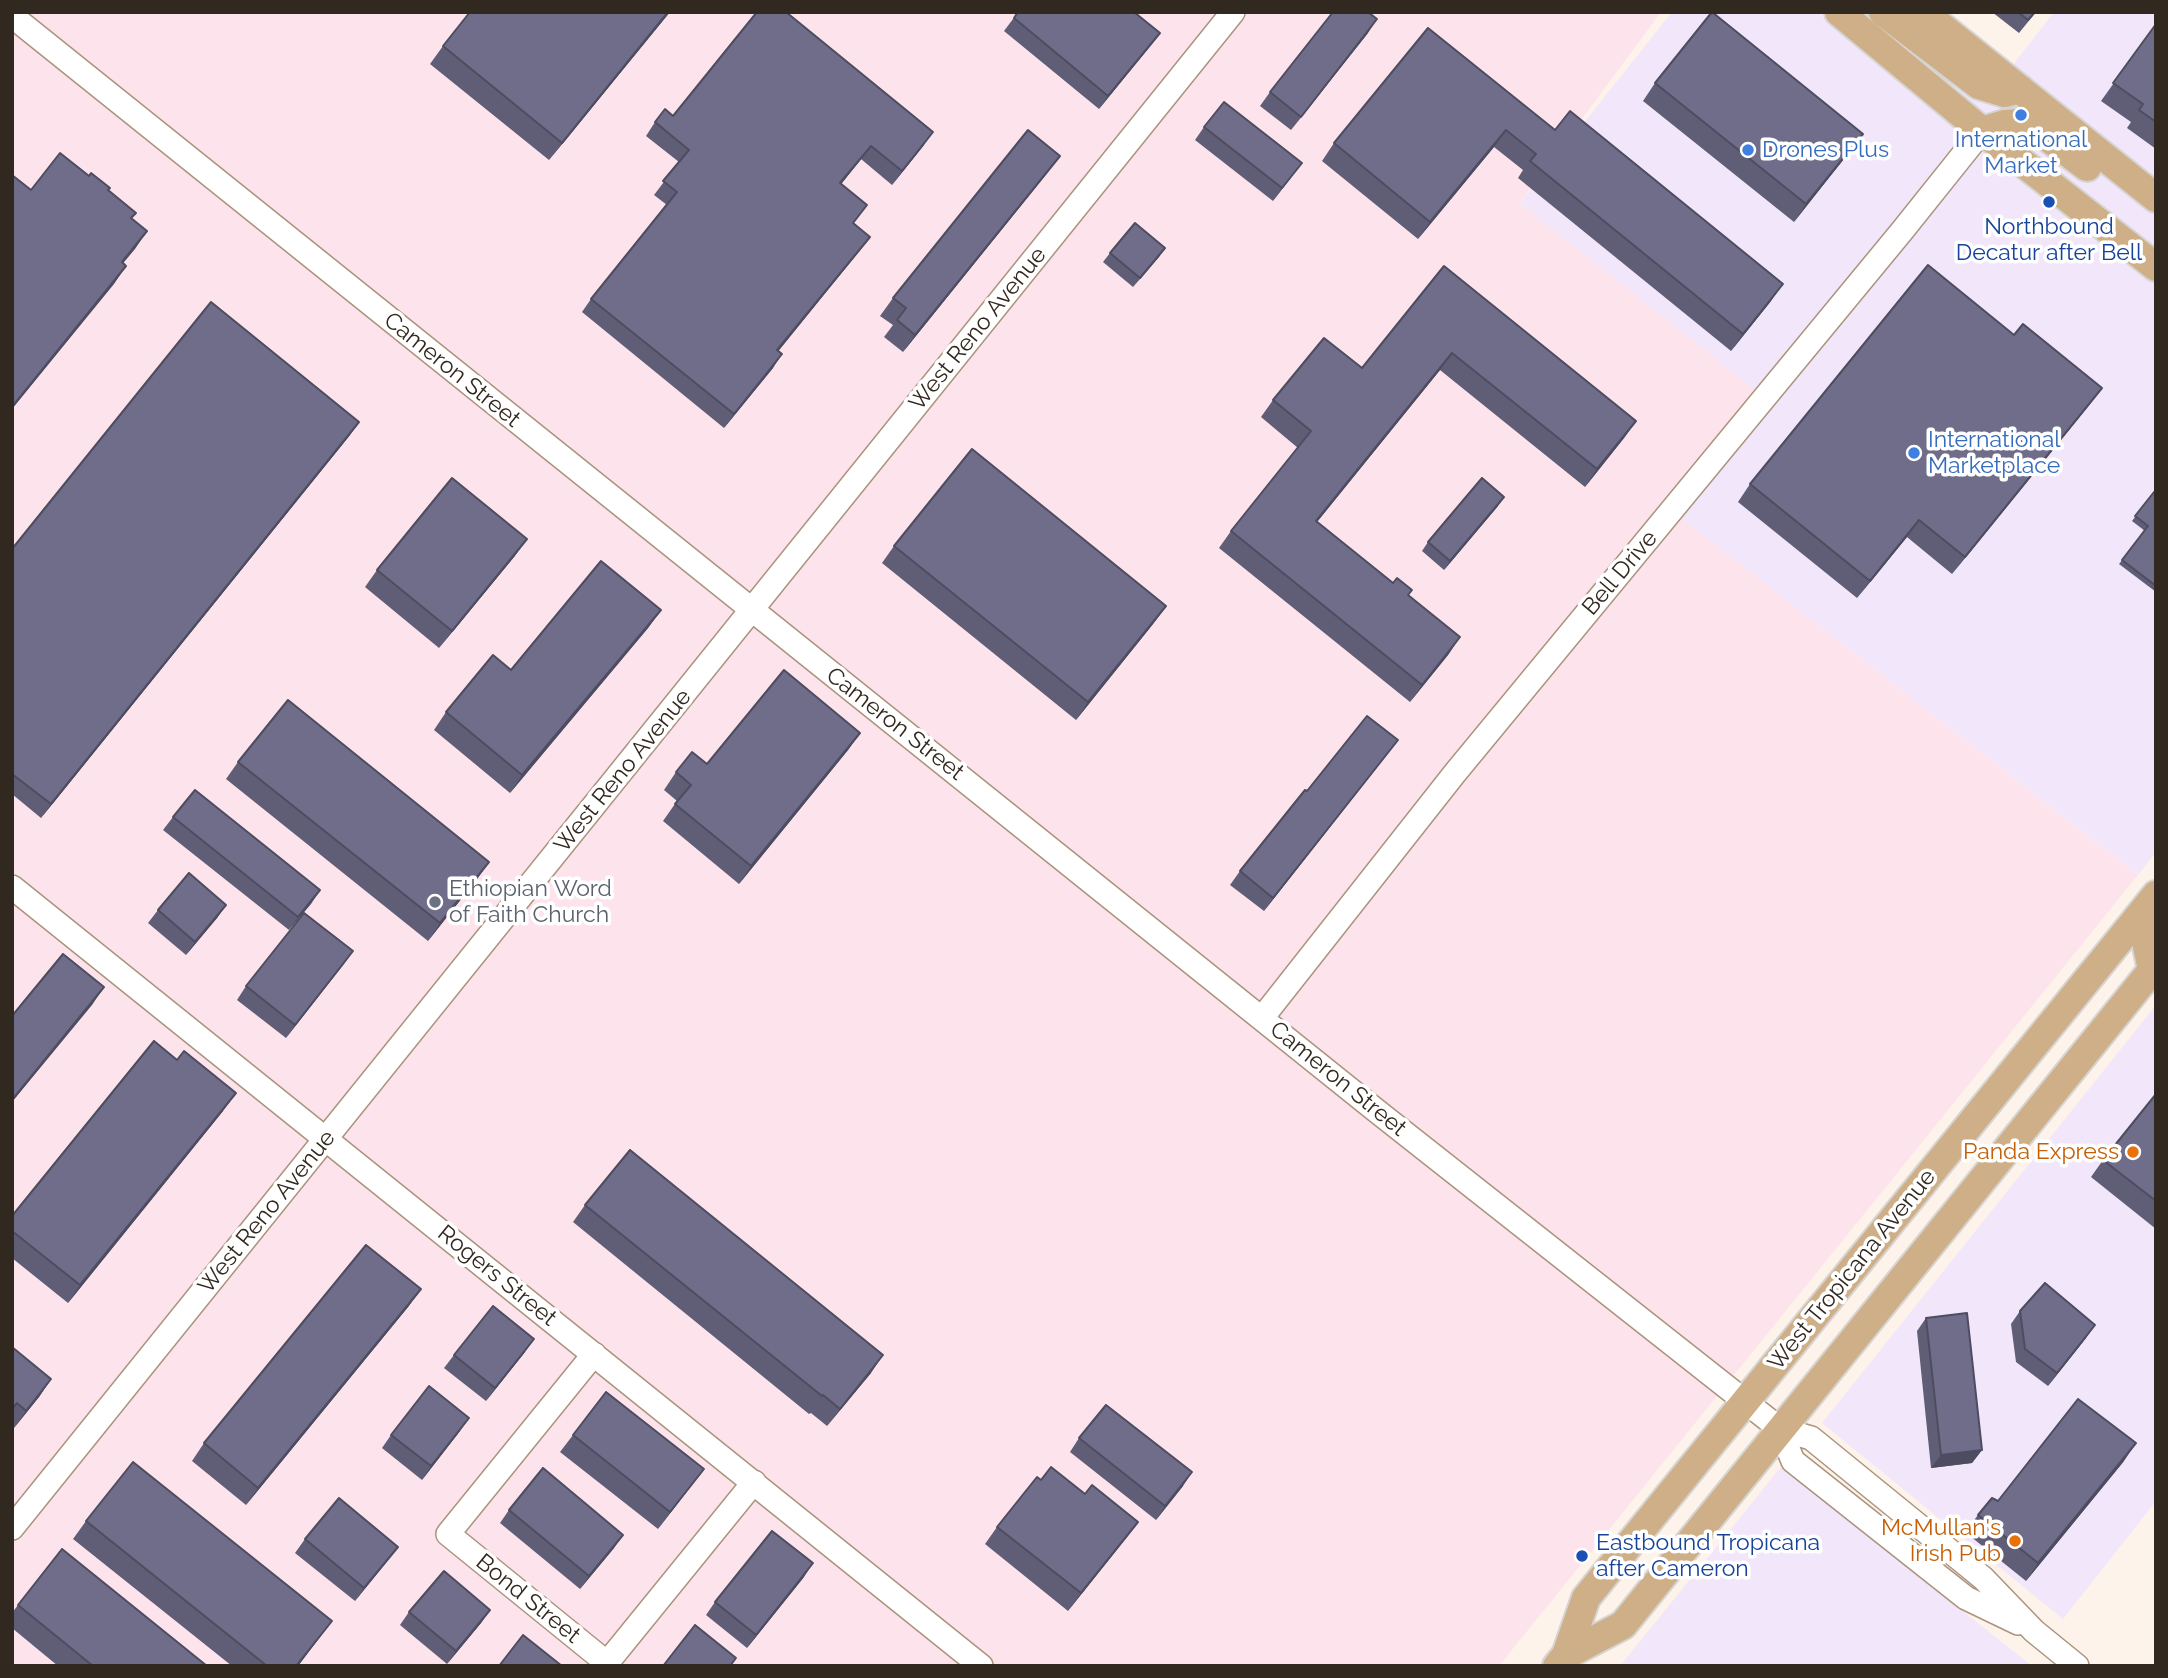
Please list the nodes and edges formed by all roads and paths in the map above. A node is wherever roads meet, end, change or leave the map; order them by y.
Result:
1 (1233, 12) edge
2 (1839, 12) edge
3 (1883, 12) edge
4 (1923, 12) edge
5 (12, 16) edge
6 (2020, 89) junction
7 (1982, 131) junction
8 (2156, 199) edge
9 (2156, 267) edge
10 (752, 611) junction
11 (12, 887) edge
12 (2156, 895) edge
13 (2156, 930) edge
14 (2154, 967) edge
15 (1262, 1018) junction
16 (326, 1139) junction
17 (594, 1354) junction
18 (1745, 1401) junction
19 (1780, 1429) junction
20 (754, 1482) junction
21 (12, 1528) edge
22 (1562, 1660) edge
23 (981, 1666) edge
24 (2077, 1666) edge

1 - 10 street, West Reno Avenue
2 - 7 main road
3 - 6 main road
4 - 6 main road
5 - 10 street, Cameron Street
6 - 8 main road
7 - 8 main road
7 - 9 main road
7 - 15 street, Bell Drive
10 - 15 street, Cameron Street
10 - 16 street, West Reno Avenue
11 - 16 street, Rogers Street
12 - 18 main road, West Tropicana Avenue
13 - 14 main road
14 - 19 main road, West Tropicana Avenue
15 - 18 street, Cameron Street
16 - 17 street, Rogers Street
16 - 21 street, West Reno Avenue
17 - 20 street, Rogers Street
17 - 20 street, Bond Street
18 - 19 street, Cameron Street
18 - 22 main road, West Tropicana Avenue
19 - 22 main road, West Tropicana Avenue
19 - 24 street, Cameron Street
20 - 23 street, Rogers Street

